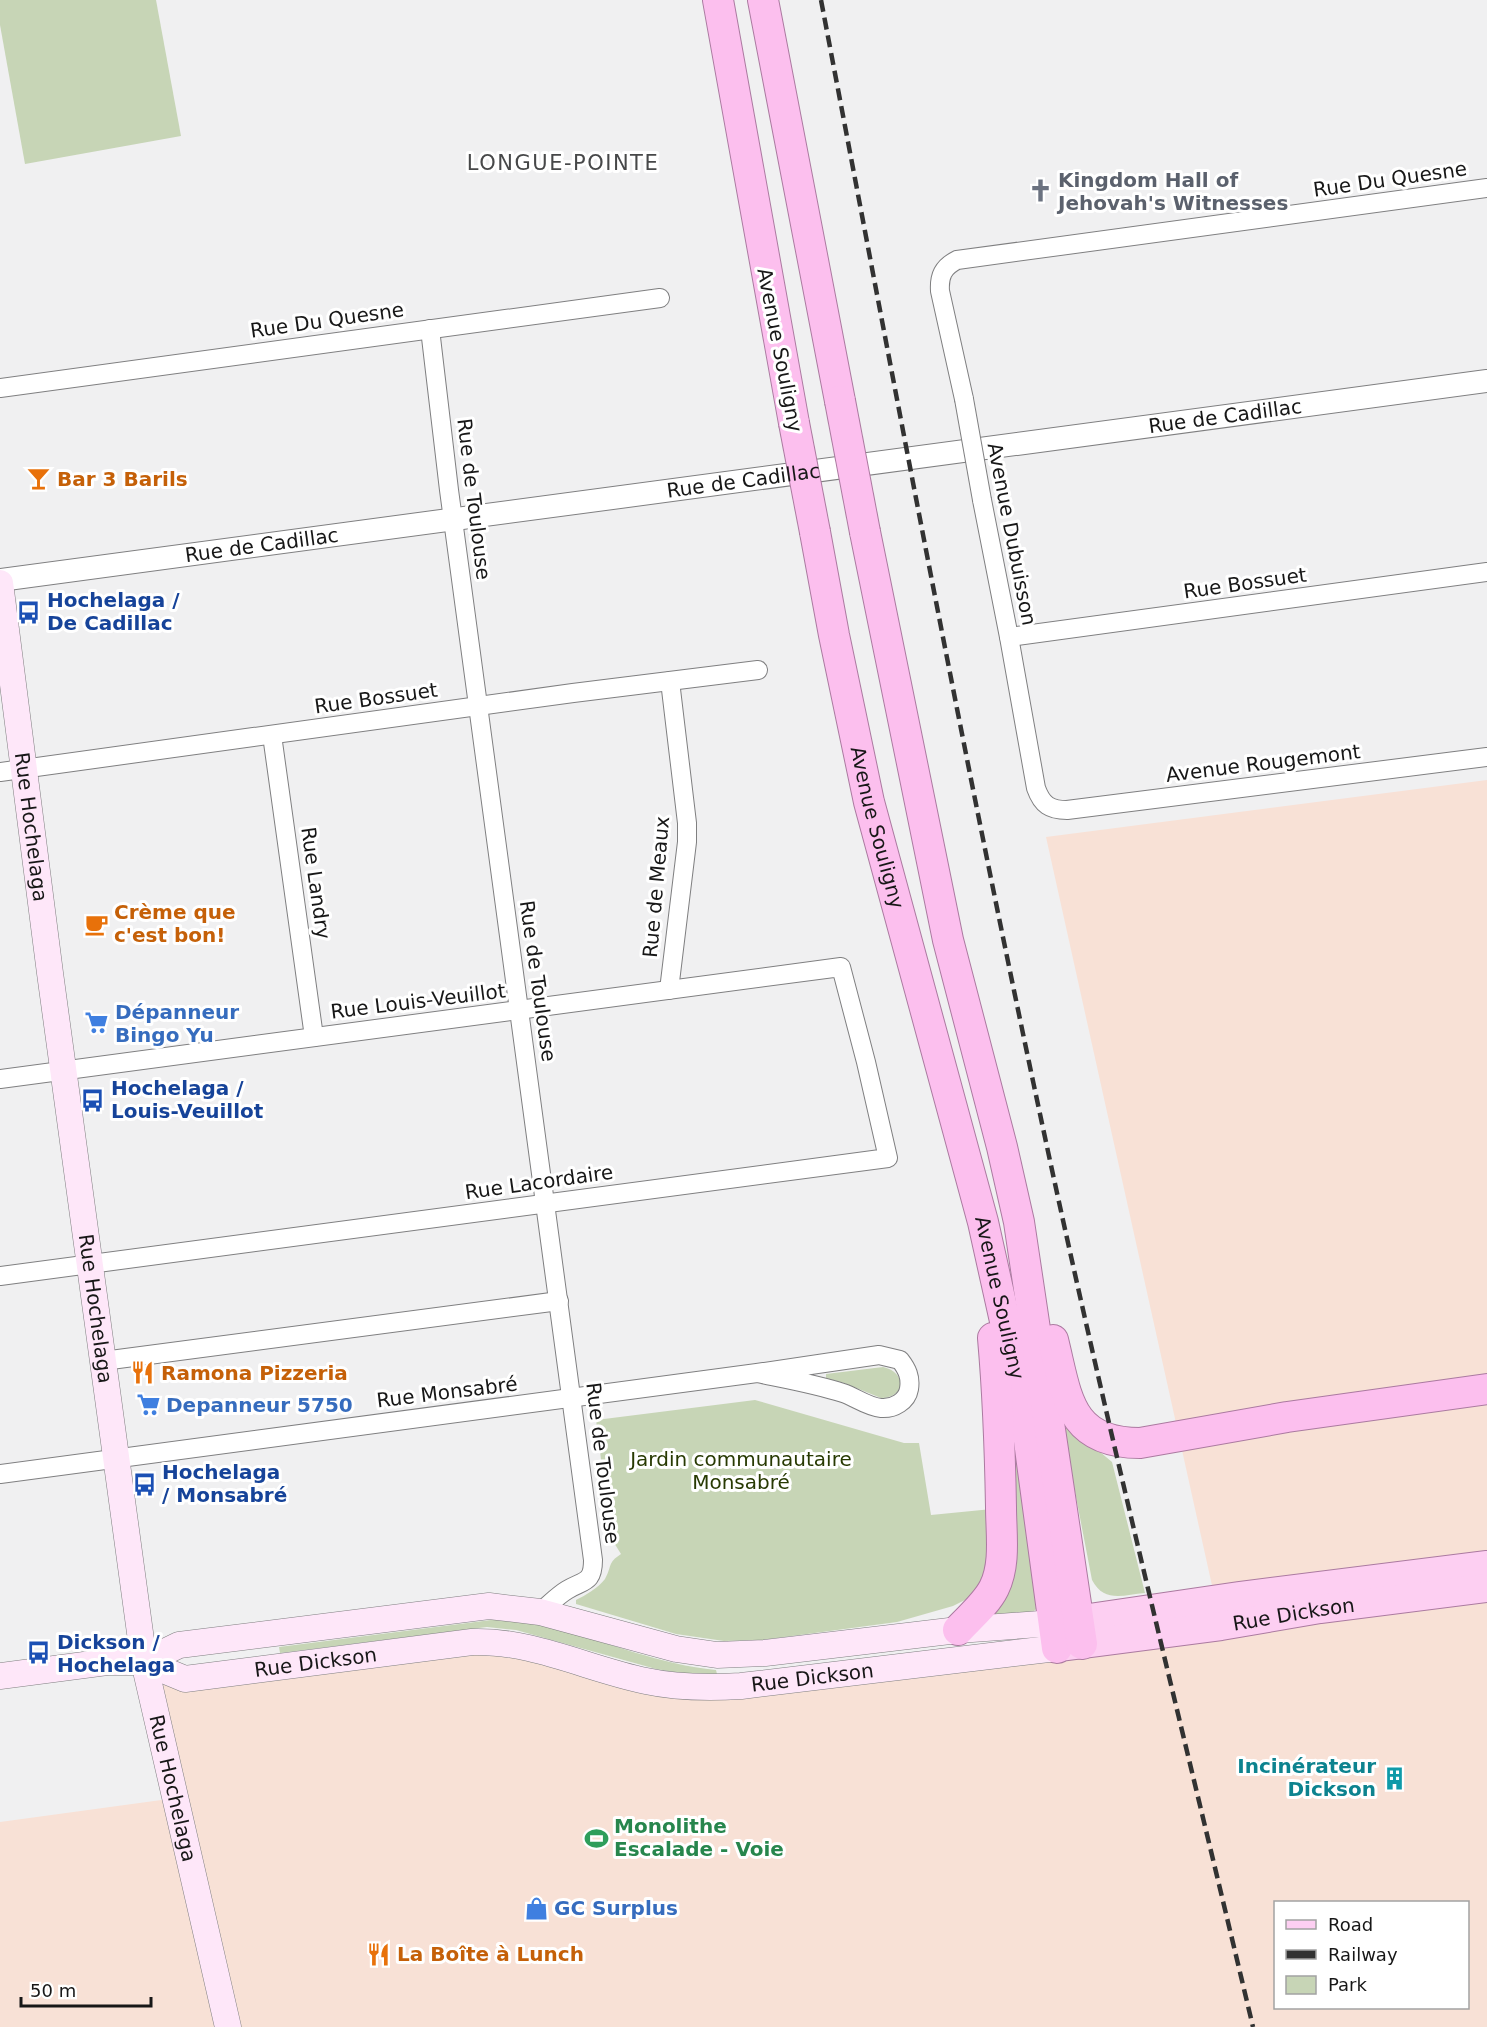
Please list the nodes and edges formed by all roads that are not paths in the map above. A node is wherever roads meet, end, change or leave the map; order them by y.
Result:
1 (718, 0) edge
2 (763, 0) edge
3 (1487, 188) edge
4 (944, 269) joint
5 (660, 298) dead end
6 (430, 329) junction
7 (1487, 381) edge
8 (0, 388) edge
9 (453, 518) junction
10 (1487, 572) edge
11 (0, 581) edge
12 (1009, 637) junction
13 (758, 670) dead end
14 (670, 681) junction
15 (479, 706) junction
16 (272, 735) junction
17 (1487, 757) edge
18 (12, 770) edge
19 (1046, 806) joint
20 (841, 967) joint
21 (669, 990) junction
22 (519, 1010) junction
23 (314, 1037) junction
24 (65, 1071) junction
25 (0, 1079) edge
26 (546, 1204) junction
27 (983, 1222) junction
28 (1019, 1222) junction
29 (90, 1264) junction
30 (0, 1276) edge
31 (559, 1301) junction
32 (103, 1361) junction
33 (757, 1373) junction
34 (1487, 1389) edge
35 (572, 1398) junction
36 (116, 1458) junction
37 (0, 1474) edge
38 (1487, 1565) edge
39 (1487, 1588) edge
40 (540, 1612) junction
41 (958, 1630) junction
42 (1068, 1633) junction
43 (144, 1662) junction
44 (0, 1676) edge
45 (228, 2027) edge

1 - 27 highway, Avenue Souligny, bridge
2 - 28 highway, Avenue Souligny, bridge
3 - 4 street, Rue Du Quesne
4 - 12 street, Avenue Dubuisson, bridge
5 - 6 street, Rue Du Quesne
6 - 8 street, Rue Du Quesne
6 - 9 street, Rue de Toulouse
7 - 9 street, Rue de Cadillac
9 - 11 street, Rue de Cadillac
9 - 15 street, Rue de Toulouse
10 - 12 street, Rue Bossuet
11 - 18 main road, Rue Hochelaga
12 - 19 street, Avenue Dubuisson
13 - 14 street, Rue Bossuet
14 - 15 street, Rue Bossuet
14 - 21 street, Rue de Meaux
15 - 16 street, Rue Bossuet
15 - 22 street, Rue de Toulouse
16 - 18 street, Rue Bossuet
16 - 23 street, Rue Landry
17 - 19 street, Avenue Rougemont
18 - 24 main road, Rue Hochelaga
20 - 21 street, Rue Louis-Veuillot
20 - 26 street, Rue Lacordaire
21 - 22 street, Rue Louis-Veuillot
22 - 23 street, Rue Louis-Veuillot
22 - 26 street, Rue de Toulouse
23 - 24 street, Rue Louis-Veuillot
24 - 25 street, Rue Louis-Veuillot
24 - 29 main road, Rue Hochelaga
26 - 29 street, Rue Lacordaire
26 - 31 street, Rue de Toulouse
27 - 41 highway
27 - 42 highway, Avenue Souligny
28 - 34 highway
28 - 42 highway, Avenue Souligny
29 - 30 street, Rue Lacordaire
29 - 32 main road, Rue Hochelaga
31 - 32 street
31 - 35 street, Rue de Toulouse
32 - 36 main road, Rue Hochelaga
33 - 33 street, Rue Monsabré
33 - 35 street, Rue Monsabré
35 - 36 street, Rue Monsabré
35 - 40 street, Rue de Toulouse
36 - 37 street, Rue Monsabré
36 - 43 main road, Rue Hochelaga
38 - 42 main road, Rue Dickson
39 - 42 main road, Rue Dickson
40 - 41 main road, Rue Dickson
40 - 43 main road, Rue Dickson
41 - 42 main road, Rue Dickson
42 - 43 main road, Rue Dickson
43 - 44 main road, Rue Dickson
43 - 45 main road, Rue Hochelaga

